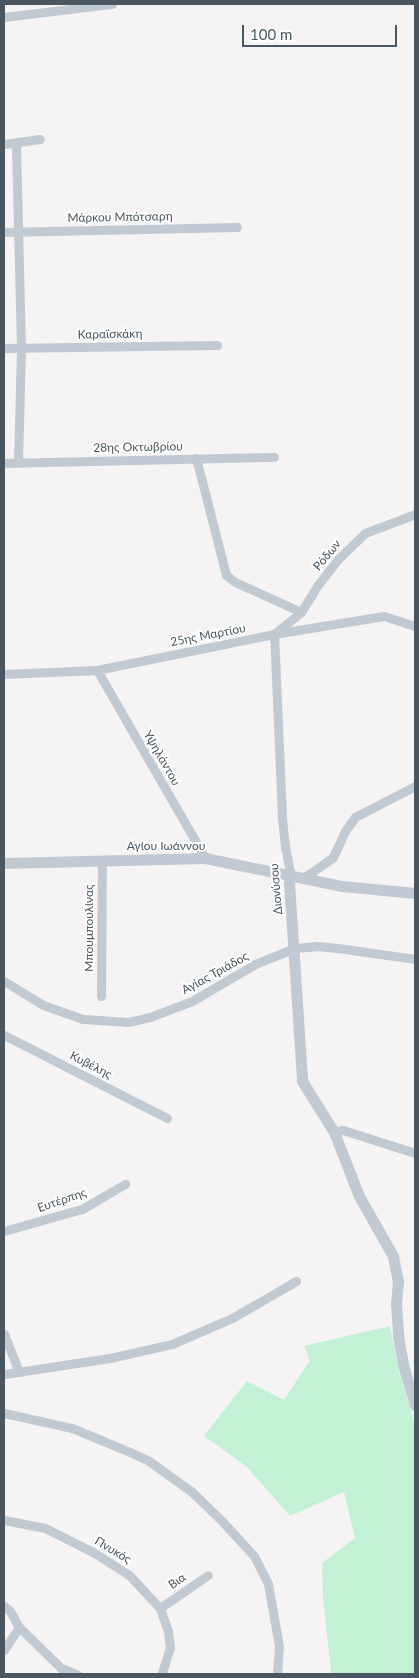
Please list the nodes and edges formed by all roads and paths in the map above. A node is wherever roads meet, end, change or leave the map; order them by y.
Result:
1 (112, 4) edge
2 (4, 17) edge
3 (40, 139) dead end
4 (4, 144) edge
5 (16, 144) junction
6 (237, 227) dead end
7 (4, 232) edge
8 (18, 232) junction
9 (217, 345) dead end
10 (4, 348) edge
11 (21, 348) junction
12 (274, 457) dead end
13 (196, 458) junction
14 (18, 462) junction
15 (4, 463) edge
16 (415, 514) edge
17 (301, 612) junction
18 (415, 626) edge
19 (274, 634) junction
20 (97, 670) junction
21 (4, 674) edge
22 (415, 786) edge
23 (205, 858) junction
24 (102, 860) junction
25 (4, 863) edge
26 (297, 878) junction
27 (415, 893) edge
28 (295, 948) junction
29 (415, 960) edge
30 (4, 981) edge
31 (101, 996) dead end
32 (4, 1035) edge
33 (167, 1118) dead end
34 (334, 1132) junction
35 (415, 1153) edge
36 (125, 1184) dead end
37 (4, 1231) edge
38 (296, 1282) dead end
39 (4, 1334) edge
40 (20, 1372) junction
41 (4, 1374) edge
42 (415, 1405) edge
43 (4, 1413) edge
44 (4, 1520) edge
45 (208, 1575) dead end
46 (4, 1606) edge
47 (160, 1608) junction
48 (19, 1627) junction
49 (4, 1650) edge
50 (77, 1674) edge
51 (162, 1674) edge
52 (277, 1674) edge

1 - 2 street
3 - 5 street
4 - 5 street
5 - 8 street
6 - 8 street, Μάρκου Μπότσαρη
7 - 8 street, Μάρκου Μπότσαρη
8 - 11 street
9 - 11 street, Καραϊσκάκη
10 - 11 street, Καραϊσκάκη
11 - 14 street
12 - 13 street, 28ης Οκτωβρίου
13 - 14 street, 28ης Οκτωβρίου
13 - 17 street
14 - 15 street, 28ης Οκτωβρίου
16 - 17 street, Ρόδων
17 - 19 street, Ρόδων
18 - 19 street, 25ης Μαρτίου
19 - 20 street, 25ης Μαρτίου
19 - 26 street, Διονύσου
20 - 21 street, 25ης Μαρτίου
20 - 23 street, Υψηλάντου
22 - 26 street
23 - 24 street, Αγίου Ιωάννου
23 - 26 street, Αγίου Ιωάννου
24 - 25 street, Αγίου Ιωάννου
24 - 31 street, Μπουμπουλίνας
26 - 27 street, Αγίου Ιωάννου
26 - 28 street, Διονύσου
28 - 29 street, Αγίας Τριάδος
28 - 30 street, Αγίας Τριάδος
28 - 34 street, Διονύσου
32 - 33 street, Κυβέλης
34 - 35 street
34 - 42 street, Διονύσου
36 - 37 street, Ευτέρπης
38 - 40 street
39 - 40 street
40 - 41 street
43 - 52 street
44 - 47 street, Πνυκός
45 - 47 street, Βια
46 - 48 street
47 - 51 street, Πνυκός
48 - 49 street
48 - 50 street

